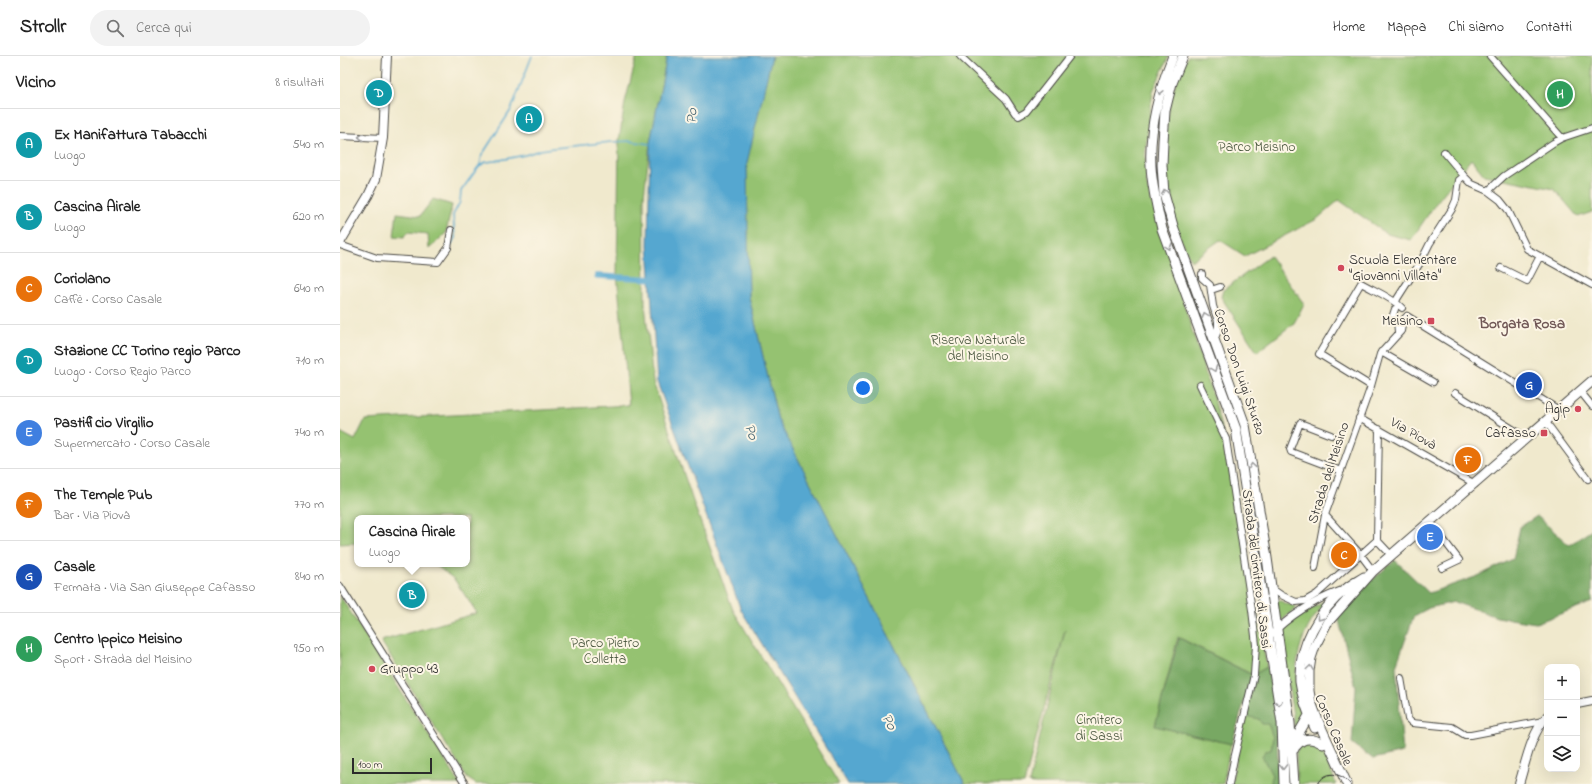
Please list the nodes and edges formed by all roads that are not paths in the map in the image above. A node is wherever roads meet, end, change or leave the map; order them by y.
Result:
1 (387, 56) edge
2 (960, 56) edge
3 (1070, 56) edge
4 (1173, 56) edge
5 (1184, 56) edge
6 (1490, 56) edge
7 (1592, 128) edge
8 (340, 136) edge
9 (383, 138) junction
10 (1562, 138) junction
11 (1444, 152) dead end
12 (1464, 176) junction
13 (1488, 191) junction
14 (451, 230) dead end
15 (340, 244) edge
16 (1540, 256) junction
17 (1501, 268) dead end
18 (1202, 274) dead end
19 (1592, 285) edge
20 (1220, 287) dead end
21 (1211, 290) junction
22 (1387, 298) junction
23 (1396, 303) junction
24 (1399, 309) junction
25 (1402, 319) junction
26 (1214, 340) junction
27 (1381, 352) junction
28 (1592, 381) edge
29 (1433, 382) dead end
30 (1200, 385) dead end
31 (1370, 386) junction
32 (1580, 391) junction
33 (1455, 393) dead end
34 (1592, 406) edge
35 (1558, 410) junction
36 (1360, 418) junction
37 (1546, 422) junction
38 (1378, 429) junction
39 (1331, 435) dead end
40 (1527, 438) junction
41 (1341, 471) junction
42 (1588, 479) dead end
43 (1475, 484) junction
44 (1325, 515) junction
45 (1430, 522) junction
46 (1377, 540) junction
47 (1361, 555) junction
48 (1391, 555) junction
49 (1315, 568) dead end
50 (1442, 568) dead end
51 (1373, 571) junction
52 (340, 586) edge
53 (1270, 587) junction
54 (1346, 589) junction
55 (1317, 594) junction
56 (1305, 601) junction
57 (1313, 603) junction
58 (1276, 629) junction
59 (1269, 637) junction
60 (1401, 678) dead end
61 (1592, 701) edge
62 (1580, 703) edge
63 (1313, 706) junction
64 (1310, 717) junction
65 (1544, 719) edge
66 (1544, 721) edge
67 (1323, 744) junction
68 (1293, 750) junction
69 (465, 784) edge
70 (1229, 784) edge
71 (1284, 784) edge
72 (1294, 784) edge
73 (1341, 784) edge
74 (1347, 784) edge
75 (1519, 784) edge

1 - 9 street
2 - 3 street
4 -> 59 main road, Corso Don Luigi Sturzo
26 -> 5 main road, Corso Don Luigi Sturzo
6 - 10 street
7 - 10 street
9 -> 8 street
9 - 15 street
10 - 13 street
11 - 12 street
12 - 13 street
12 - 23 street
13 - 16 street
14 - 15 street
16 - 17 street
16 - 19 street
18 - 21 street
20 - 21 street
21 - 26 street
22 - 23 street
22 - 24 street
22 - 31 street
23 - 24 street
24 - 25 street
24 - 25 street
25 - 27 street, Strada del Meisino
25 - 35 street
53 -> 26 main road, Corso Don Luigi Sturzo
27 - 29 street
27 - 31 street, Strada del Meisino
28 - 32 main road, Corso Casale
30 - 70 street, Strada del cimitero di Sassi
31 - 36 street, Strada del Meisino
32 - 34 street
32 - 35 main road, Corso Casale
33 - 40 street
35 - 37 main road, Corso Casale
36 - 38 street, Via Piovà
36 - 41 street, Strada del Meisino
37 - 40 main road, Corso Casale
37 - 42 street
38 - 43 street, Via Piovà
38 - 46 street
39 - 41 street
40 - 43 main road, Corso Casale
41 - 44 street, Strada del Meisino
43 - 45 main road, Corso Casale
44 - 47 street
44 - 49 street, Strada del Meisino
45 - 48 main road, Corso Casale
45 - 50 street
46 - 47 street
46 - 48 street
47 - 51 street
47 - 55 street
48 - 51 main road, Corso Casale
51 - 54 main road, Corso Casale
63 -> 51 main road, Corso Casale
52 - 69 street
53 - 56 street
53 - 58 main road, Corso Don Luigi Sturzo
54 - 57 street
54 -> 64 main road, Corso Casale
55 - 56 street
55 - 57 street
56 - 57 street
57 - 58 street
58 - 59 street
58 - 68 main road, Corso Don Luigi Sturzo
59 -> 71 main road, Corso Don Luigi Sturzo
60 - 65 street
61 - 62 street
63 - 64 main road
63 - 74 main road, Corso Casale
64 - 67 main road, Corso Casale
64 - 68 main road
66 - 75 street
67 - 68 main road
67 - 73 main road, Corso Casale
68 - 72 main road, Corso Don Luigi Sturzo

